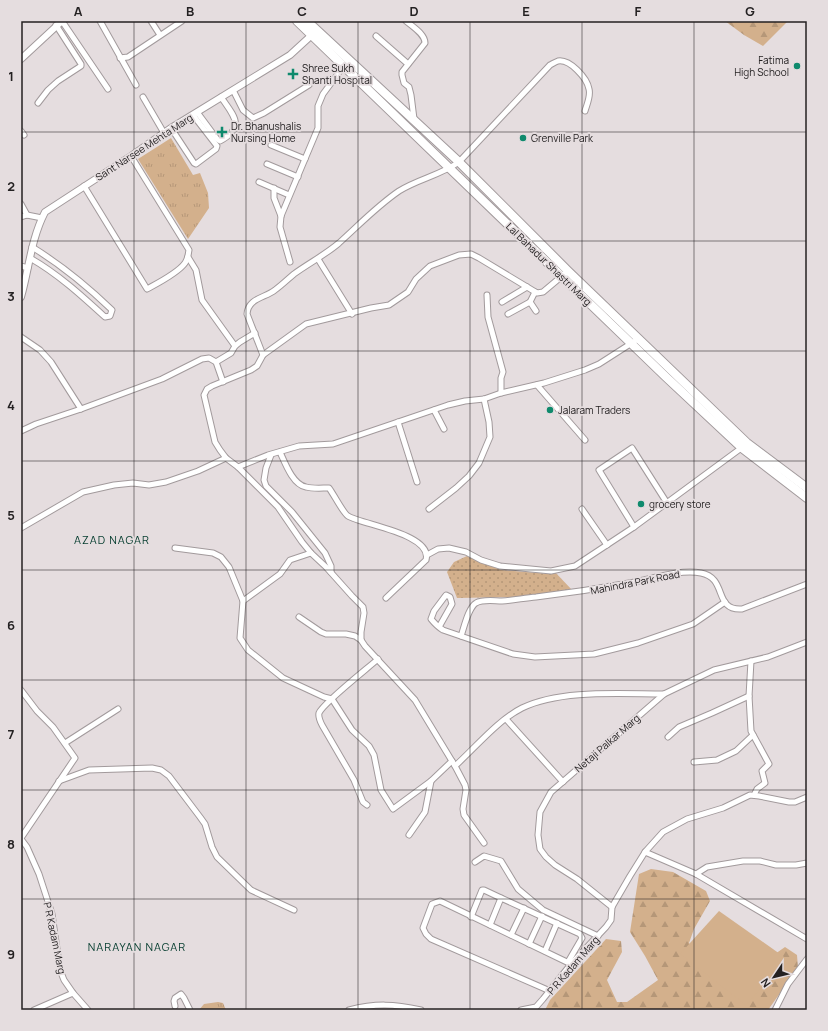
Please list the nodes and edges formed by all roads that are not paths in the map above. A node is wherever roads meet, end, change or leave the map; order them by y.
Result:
1 (62, 21) edge
2 (100, 21) edge
3 (151, 21) edge
4 (406, 21) edge
5 (180, 22) edge
6 (302, 22) edge
7 (56, 25) junction
8 (314, 33) junction
9 (160, 35) junction
10 (376, 36) dead end
11 (120, 58) junction
12 (21, 59) edge
13 (408, 64) junction
14 (343, 67) junction
15 (136, 85) dead end
16 (309, 85) dead end
17 (108, 89) dead end
18 (233, 90) junction
19 (143, 97) dead end
20 (221, 97) junction
21 (38, 103) dead end
22 (586, 110) dead end
23 (195, 113) junction
24 (414, 119) junction
25 (171, 128) junction
26 (164, 133) junction
27 (271, 145) dead end
28 (131, 156) junction
29 (305, 159) junction
30 (459, 162) junction
31 (266, 164) dead end
32 (450, 168) junction
33 (298, 177) junction
34 (259, 182) dead end
35 (84, 186) junction
36 (483, 186) junction
37 (274, 188) junction
38 (476, 194) junction
39 (289, 195) junction
40 (21, 204) edge
41 (27, 215) junction
42 (281, 216) junction
43 (21, 218) edge
44 (42, 218) junction
45 (532, 235) junction
46 (526, 241) junction
47 (32, 247) junction
48 (30, 258) junction
49 (188, 258) junction
50 (318, 259) junction
51 (290, 262) dead end
52 (21, 266) edge
53 (28, 268) junction
54 (565, 274) junction
55 (527, 287) junction
56 (535, 292) junction
57 (487, 295) dead end
58 (21, 297) edge
59 (502, 302) dead end
60 (530, 302) junction
61 (536, 311) dead end
62 (352, 314) junction
63 (508, 314) dead end
64 (255, 333) junction
65 (21, 337) edge
66 (635, 341) junction
67 (235, 346) junction
68 (263, 355) junction
69 (216, 362) junction
70 (223, 382) junction
71 (537, 385) junction
72 (501, 392) junction
73 (484, 399) junction
74 (81, 409) junction
75 (434, 410) junction
76 (398, 422) junction
77 (444, 429) dead end
78 (21, 431) edge
79 (585, 440) dead end
80 (745, 446) junction
81 (280, 452) junction
82 (271, 454) junction
83 (226, 458) junction
84 (238, 467) junction
85 (417, 482) dead end
86 (807, 488) edge
87 (807, 498) edge
88 (667, 503) junction
89 (428, 509) dead end
90 (582, 509) dead end
91 (634, 527) junction
92 (21, 528) edge
93 (608, 545) junction
94 (175, 548) dead end
95 (311, 553) junction
96 (427, 555) junction
97 (331, 572) junction
98 (807, 584) edge
99 (386, 598) dead end
100 (243, 601) junction
101 (725, 602) junction
102 (299, 617) dead end
103 (439, 627) junction
104 (461, 636) junction
105 (361, 640) junction
106 (807, 642) edge
107 (378, 659) junction
108 (751, 661) junction
109 (21, 690) edge
110 (664, 694) junction
111 (749, 696) junction
112 (332, 699) junction
113 (118, 709) dead end
114 (506, 719) junction
115 (753, 735) junction
116 (668, 737) dead end
117 (65, 743) junction
118 (452, 761) junction
119 (694, 762) dead end
120 (455, 766) junction
121 (431, 781) junction
122 (59, 782) junction
123 (563, 782) junction
124 (754, 795) junction
125 (807, 797) edge
126 (367, 805) dead end
127 (409, 835) dead end
128 (21, 839) edge
129 (484, 843) dead end
130 (646, 852) junction
131 (475, 862) dead end
132 (807, 863) edge
133 (696, 874) junction
134 (501, 898) junction
135 (612, 907) junction
136 (524, 908) junction
137 (294, 910) dead end
138 (472, 916) junction
139 (542, 916) junction
140 (557, 923) junction
141 (490, 925) junction
142 (511, 935) junction
143 (598, 936) junction
144 (807, 940) edge
145 (529, 944) junction
146 (545, 951) junction
147 (807, 959) edge
148 (570, 963) junction
149 (550, 991) junction
150 (73, 993) junction
151 (175, 1006) dead end
152 (535, 1008) edge
153 (34, 1010) edge
154 (88, 1010) edge
155 (190, 1010) edge
156 (349, 1010) edge
157 (421, 1010) edge
158 (521, 1010) edge
159 (775, 1010) edge

1 - 7 street
1 - 17 street
2 - 11 street
3 - 9 street
4 - 13 street
5 - 9 street
6 - 8 main road, Lal Bahadur Shastri Marg
7 - 12 street
7 - 21 street
8 - 14 main road, Lal Bahadur Shastri Marg
8 - 18 street, Sant Narsee Mehta Marg
8 - 24 main road, Lal Bahadur Shastri Marg
9 - 11 street
10 - 13 street
11 - 15 street
13 - 24 street
14 - 29 street
14 - 32 main road, Lal Bahadur Shastri Marg
16 - 18 street
18 - 20 street, Sant Narsee Mehta Marg
19 - 26 street
20 - 23 street, Sant Narsee Mehta Marg
20 - 23 street
22 - 30 street
23 - 25 street, Sant Narsee Mehta Marg
23 - 25 street
24 - 30 main road, Lal Bahadur Shastri Marg
25 - 26 street, Sant Narsee Mehta Marg
26 - 28 street, Sant Narsee Mehta Marg
27 - 29 street
28 - 35 street, Sant Narsee Mehta Marg
28 - 49 street
29 - 33 street
30 - 32 street
30 - 36 main road, Lal Bahadur Shastri Marg
31 - 33 street
32 - 38 main road, Lal Bahadur Shastri Marg
32 - 50 street
33 - 39 street
34 - 37 street
35 - 44 street, Sant Narsee Mehta Marg
35 - 49 street
36 - 38 main road
36 - 45 main road, Lal Bahadur Shastri Marg
37 - 39 street
37 - 42 street
38 - 46 main road, Lal Bahadur Shastri Marg
39 - 42 street
40 - 41 street
41 - 43 street
41 - 44 street
42 - 51 street
44 - 47 street, Sant Narsee Mehta Marg
45 - 46 main road
45 - 54 main road, Lal Bahadur Shastri Marg
46 - 54 main road, Lal Bahadur Shastri Marg
47 - 48 street, Sant Narsee Mehta Marg
47 - 48 street
48 - 53 street, Sant Narsee Mehta Marg
49 - 67 street
50 - 62 street
50 - 64 street
52 - 53 street
53 - 58 street, Sant Narsee Mehta Marg
54 - 56 street
54 - 66 main road, Lal Bahadur Shastri Marg
55 - 56 street
55 - 59 street
55 - 62 street
56 - 60 street
57 - 72 street
60 - 61 street
60 - 63 street
62 - 68 street
64 - 67 street
64 - 68 street
65 - 74 street
66 - 71 street
66 - 80 main road, Lal Bahadur Shastri Marg
67 - 69 street
68 - 70 street
69 - 70 street
69 - 74 street
70 - 83 street
71 - 72 street
71 - 79 street
72 - 73 street
73 - 75 street
73 - 89 street
74 - 78 street
75 - 76 street
75 - 77 street
76 - 81 street
76 - 85 street
80 - 86 main road, Lal Bahadur Shastri Marg
80 - 87 main road, Lal Bahadur Shastri Marg
80 - 88 street
81 - 82 street
81 - 96 street
82 - 84 street
82 - 97 street
83 - 84 street
83 - 92 street
84 - 95 street
88 - 91 street
88 - 91 street
90 - 93 street
91 - 93 street
93 - 96 street
94 - 100 street
95 - 97 street
95 - 100 street
96 - 99 street
97 - 105 street
98 - 101 street
100 - 112 street
101 - 104 street
101 - 104 street, Mahindra Park Road
102 - 105 street
103 - 103 street
103 - 104 street
105 - 107 street
106 - 108 street, Netaji Palkar Marg
107 - 112 street
107 - 118 street
108 - 110 street, Netaji Palkar Marg
108 - 111 street
109 - 117 street
110 - 114 street
110 - 123 street, Netaji Palkar Marg
111 - 115 street
111 - 116 street
112 - 121 street
112 - 126 street
113 - 117 street
114 - 120 street
114 - 123 street
115 - 119 street
115 - 124 street
117 - 122 street
118 - 120 street
118 - 121 street
120 - 129 street
121 - 127 street
122 - 128 street
122 - 137 street
123 - 135 street, Netaji Palkar Marg
124 - 125 street
124 - 130 street, P R Kadam Marg
128 - 150 street, P R Kadam Marg
130 - 133 street
130 - 135 street, P R Kadam Marg
131 - 143 street
132 - 133 street
133 - 144 street
134 - 136 street
134 - 138 street
134 - 141 street
135 - 143 street, P R Kadam Marg
136 - 139 street
136 - 142 street
138 - 141 street
138 - 149 street
139 - 140 street
139 - 145 street
140 - 146 street
140 - 148 street
141 - 142 street
142 - 145 street
143 - 148 street, P R Kadam Marg
145 - 146 street
146 - 148 street
147 - 159 street
148 - 149 street, P R Kadam Marg
149 - 152 street, P R Kadam Marg
150 - 153 street
150 - 154 street, P R Kadam Marg
151 - 155 street
152 - 158 street, P R Kadam Marg
156 - 157 street

